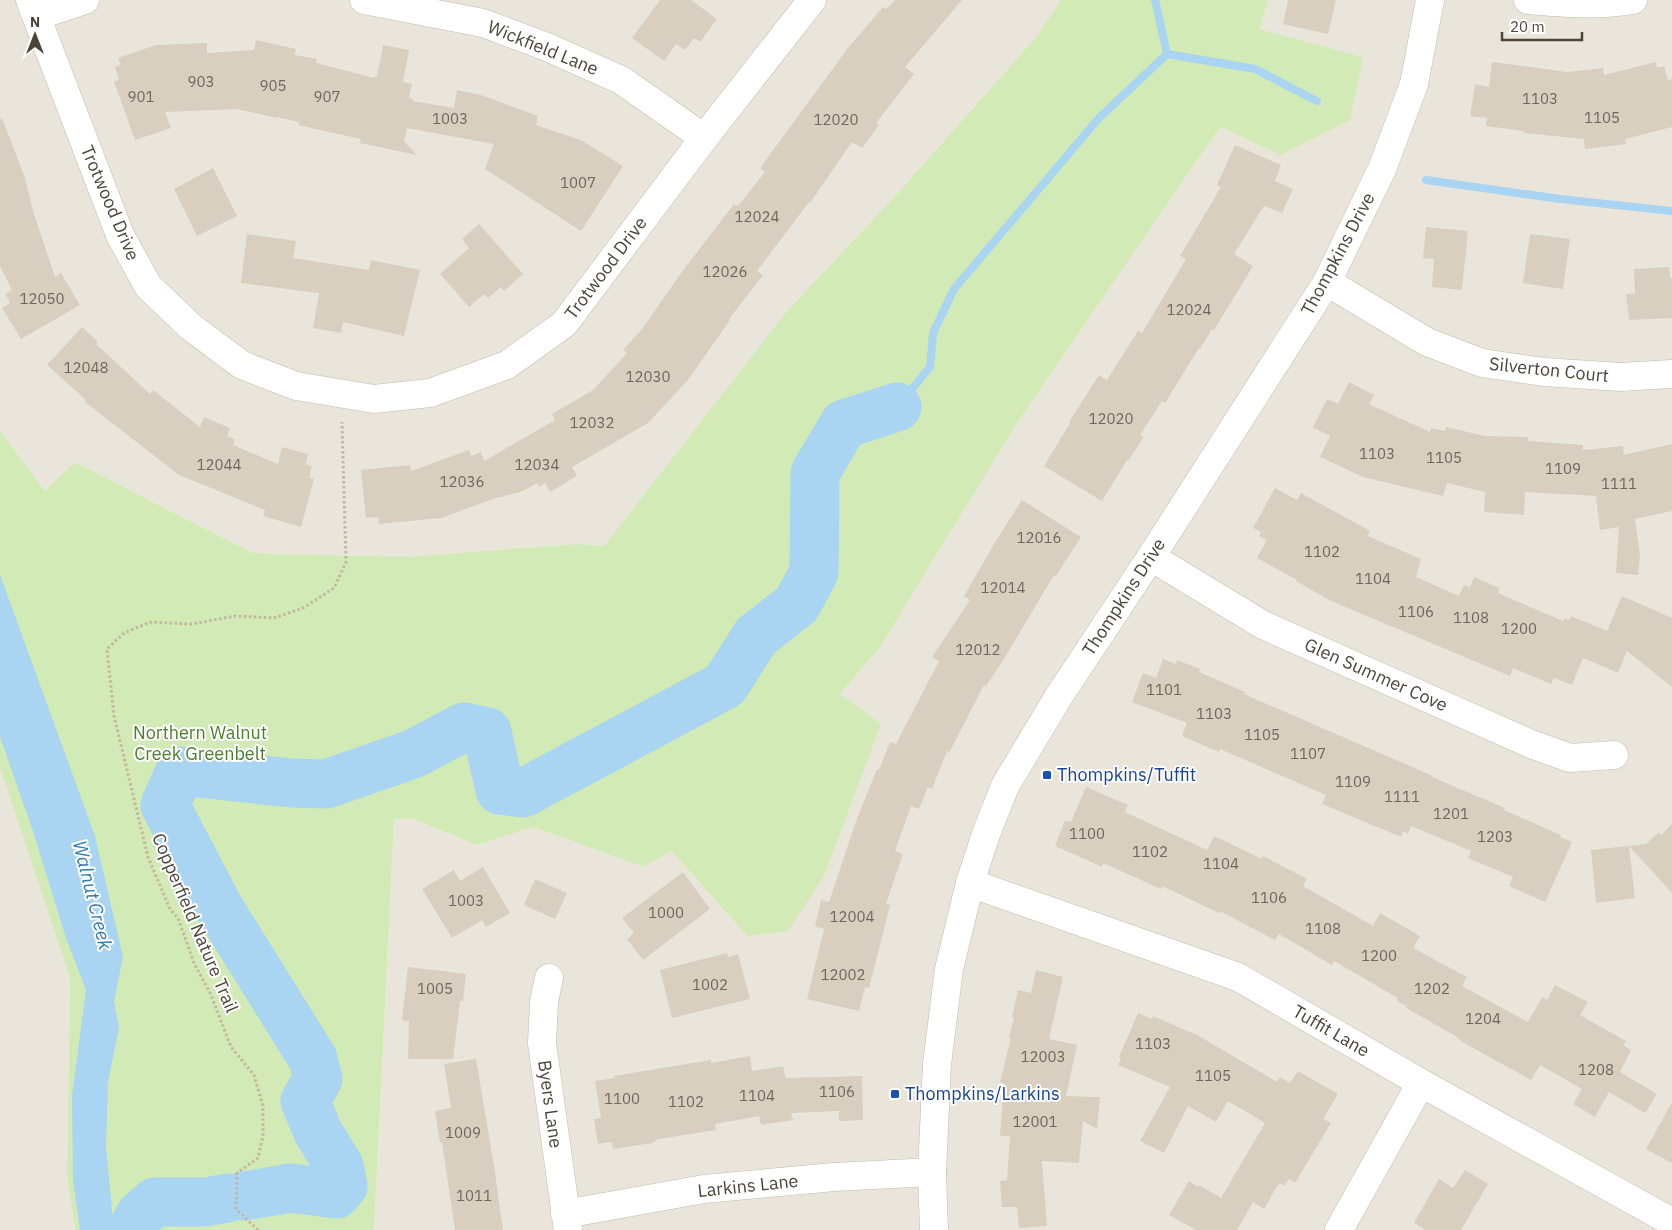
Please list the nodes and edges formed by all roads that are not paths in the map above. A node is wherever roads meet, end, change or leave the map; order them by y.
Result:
1 (85, 0) edge
2 (364, 0) edge
3 (812, 0) edge
4 (1430, 0) edge
5 (1528, 0) edge
6 (1633, 0) edge
7 (34, 8) edge
8 (704, 138) junction
9 (1327, 282) junction
10 (1672, 374) edge
11 (1152, 556) junction
12 (1614, 755) dead end
13 (970, 883) junction
14 (548, 978) dead end
15 (1421, 1083) junction
16 (932, 1172) junction
17 (566, 1222) edge
18 (1672, 1222) edge
19 (934, 1230) edge
20 (1339, 1230) edge

1 - 7 street
2 - 8 street, Wickfield Lane
3 - 8 street, Trotwood Drive
4 - 9 street, Thompkins Drive
5 - 6 street
7 - 8 street, Trotwood Drive
9 - 10 street, Silverton Court
9 - 11 street, Thompkins Drive
11 - 12 street, Glen Summer Cove
11 - 13 street, Thompkins Drive
13 - 15 street, Tuffit Lane
13 - 16 street, Thompkins Drive
14 - 17 street, Byers Lane
15 - 18 street, Tuffit Lane
15 - 20 street
16 - 17 street, Larkins Lane
16 - 19 street, Thompkins Drive

